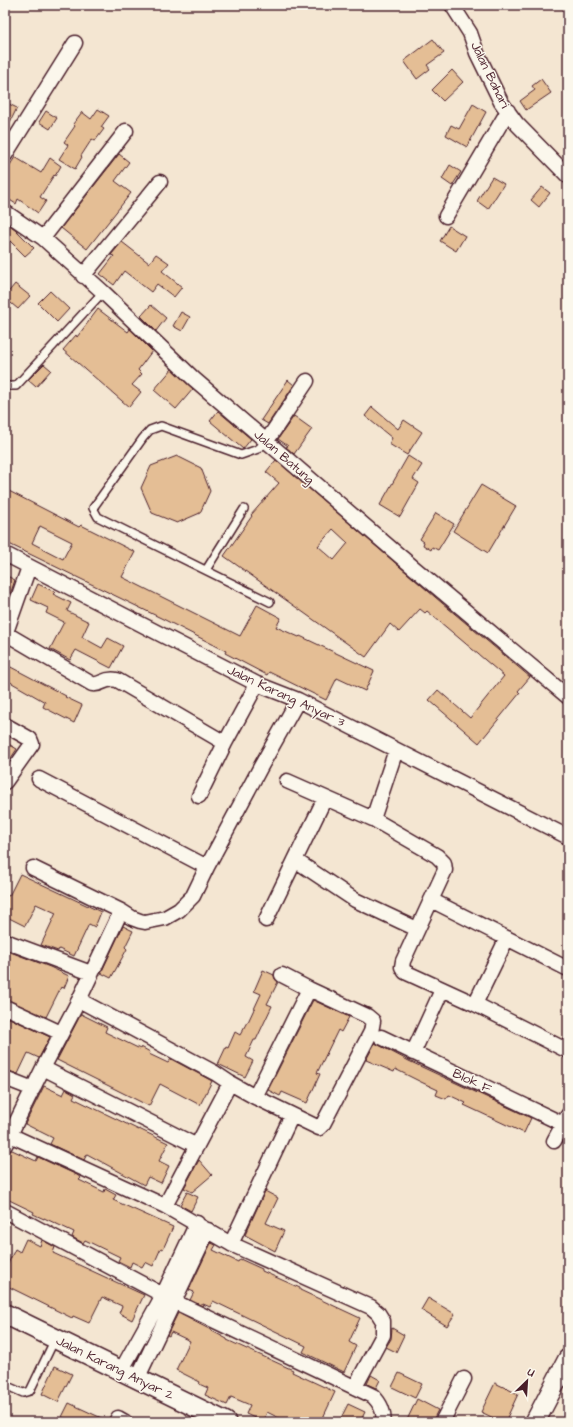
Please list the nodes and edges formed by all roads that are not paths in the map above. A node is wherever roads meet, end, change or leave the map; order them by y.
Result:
1 (452, 5) edge
2 (75, 43) dead end
3 (508, 112) junction
4 (126, 131) dead end
5 (5, 156) edge
6 (568, 176) edge
7 (160, 182) dead end
8 (5, 212) edge
9 (446, 216) dead end
10 (43, 238) junction
11 (83, 276) junction
12 (103, 292) junction
13 (307, 381) dead end
14 (5, 386) edge
15 (266, 442) junction
16 (244, 509) dead end
17 (5, 554) edge
18 (29, 567) junction
19 (206, 570) junction
20 (270, 602) dead end
21 (5, 634) edge
22 (257, 684) junction
23 (568, 697) edge
24 (298, 700) junction
25 (5, 724) edge
26 (225, 743) junction
27 (396, 750) junction
28 (39, 779) dead end
29 (287, 781) dead end
30 (5, 782) edge
31 (199, 796) dead end
32 (325, 798) junction
33 (373, 819) junction
34 (568, 837) edge
35 (295, 860) junction
36 (207, 867) junction
37 (33, 868) dead end
38 (431, 900) junction
39 (121, 911) junction
40 (266, 920) dead end
41 (417, 929) junction
42 (507, 938) junction
43 (5, 941) edge
44 (568, 969) edge
45 (91, 973) junction
46 (282, 975) dead end
47 (309, 989) junction
48 (442, 990) junction
49 (79, 1000) junction
50 (475, 1004) junction
51 (5, 1007) edge
52 (61, 1033) junction
53 (382, 1037) dead end
54 (568, 1052) edge
55 (413, 1053) junction
56 (43, 1068) junction
57 (5, 1078) edge
58 (230, 1083) junction
59 (33, 1089) junction
60 (255, 1097) junction
61 (292, 1115) junction
62 (566, 1120) edge
63 (8, 1140) edge
64 (554, 1141) dead end
65 (197, 1146) junction
66 (165, 1206) junction
67 (5, 1211) edge
68 (202, 1227) junction
69 (231, 1244) junction
70 (168, 1298) junction
71 (5, 1314) edge
72 (55, 1339) junction
73 (568, 1358) edge
74 (129, 1375) junction
75 (464, 1379) dead end
76 (5, 1385) edge
77 (355, 1387) junction
78 (116, 1422) edge
79 (125, 1422) edge
80 (226, 1422) edge
81 (383, 1422) edge
82 (442, 1422) edge
83 (536, 1422) edge

1 - 3 street, Jalan Bahari
2 - 5 street
3 - 6 street, Jalan Bahari
3 - 9 street
4 - 10 street
7 - 11 street
8 - 10 street, Jalan Batung
10 - 11 street, Jalan Batung
11 - 12 street, Jalan Batung
12 - 14 lane
12 - 15 street, Jalan Batung
13 - 15 street
15 - 19 lane
15 - 23 street, Jalan Batung
16 - 19 lane
17 - 18 street, Jalan Karang Anyar 3
18 - 21 street
18 - 22 street, Jalan Karang Anyar 3
19 - 20 lane
21 - 26 street
22 - 24 street, Jalan Karang Anyar 3
22 - 26 street
24 - 27 street, Jalan Karang Anyar 3
24 - 36 street
25 - 30 street
26 - 31 street
27 - 33 street
27 - 34 street, Jalan Karang Anyar 3
28 - 36 street
29 - 32 street
32 - 33 street
32 - 35 street
33 - 38 street
35 - 40 street
35 - 41 street
36 - 39 street
37 - 39 street
38 - 41 street
38 - 42 street
39 - 45 street
41 - 48 street
42 - 44 street
42 - 50 street
43 - 45 street
45 - 49 street
46 - 47 street
47 - 60 street
47 - 61 street
48 - 50 street
48 - 55 street
49 - 52 street
49 - 58 street
50 - 54 street
51 - 52 street
52 - 56 street
53 - 55 street, Blok F
55 - 62 street, Blok F
56 - 59 street
56 - 65 street
57 - 59 street
58 - 60 street
58 - 65 street
59 - 63 street
60 - 61 street
61 - 69 street
62 - 64 street
63 - 66 street
65 - 66 street
66 - 68 street
67 - 70 street
68 - 69 street
68 - 70 street
69 - 77 street
70 - 74 street
70 - 77 street
71 - 72 street, Jalan Karang Anyar 2
72 - 74 street, Jalan Karang Anyar 2
72 - 76 lane
73 - 83 street
74 - 80 street, Jalan Karang Anyar 2
75 - 82 street
77 - 81 street
78 - 79 street

